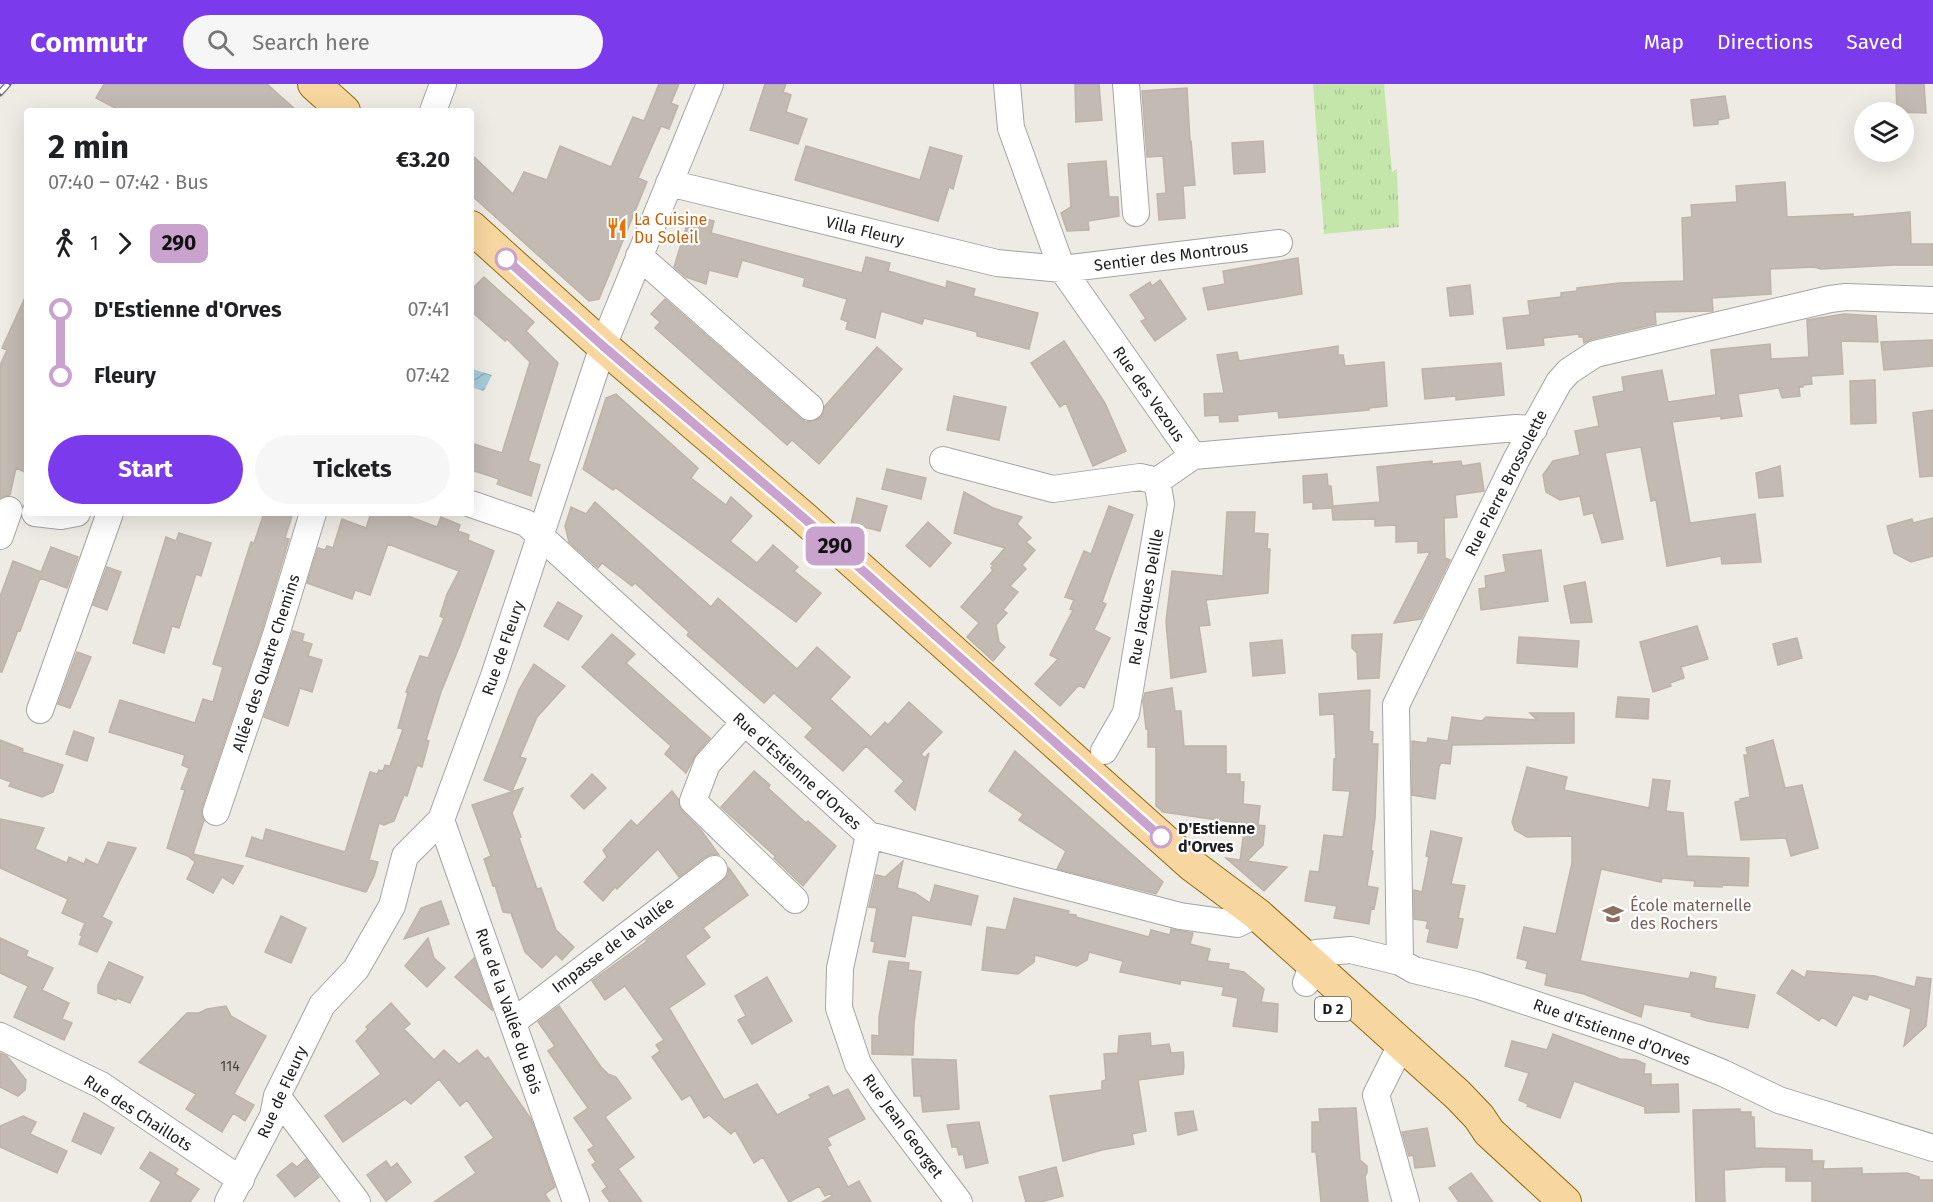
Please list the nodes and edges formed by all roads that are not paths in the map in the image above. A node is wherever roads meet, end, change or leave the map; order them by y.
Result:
1 (314, 84) edge
2 (443, 84) edge
3 (710, 84) edge
4 (1007, 84) edge
5 (1126, 84) edge
6 (341, 108) edge
7 (435, 108) edge
8 (669, 183) junction
9 (1136, 213) dead end
10 (474, 230) edge
11 (1279, 243) dead end
12 (639, 256) junction
13 (1062, 269) junction
14 (1933, 300) edge
15 (603, 346) junction
16 (810, 407) dead end
17 (1534, 429) junction
18 (1193, 456) junction
19 (943, 460) dead end
20 (1157, 482) junction
21 (474, 505) edge
22 (12, 510) edge
23 (109, 516) edge
24 (312, 516) edge
25 (0, 536) edge
26 (541, 538) junction
27 (40, 710) dead end
28 (744, 723) junction
29 (1104, 751) dead end
30 (216, 812) dead end
31 (441, 820) junction
32 (869, 835) junction
33 (714, 869) dead end
34 (795, 900) dead end
35 (1247, 919) junction
36 (1400, 962) junction
37 (1309, 973) junction
38 (513, 1022) junction
39 (0, 1036) edge
40 (1396, 1054) junction
41 (277, 1096) junction
42 (1933, 1148) edge
43 (234, 1191) edge
44 (357, 1202) edge
45 (576, 1202) edge
46 (959, 1202) edge
47 (1406, 1202) edge
48 (1565, 1202) edge

1 - 6 main road
2 - 7 street
3 - 8 street, Rue de Fleury
4 - 13 street, Rue des Vezous
5 - 9 street
8 - 12 street, Rue de Fleury
8 - 13 street, Villa Fleury
10 - 15 main road, D 2
11 - 13 street, Sentier des Montrous
12 - 15 street, Rue de Fleury
12 - 16 street
13 - 18 street, Rue des Vezous
14 - 17 street, Rue Pierre Brossolette
15 - 26 street, Rue de Fleury
15 - 35 main road, D 2
17 - 18 street, Rue des Vezous
17 - 36 street, Rue Pierre Brossolette
18 - 20 street
19 - 20 street
20 - 29 street, Rue Jacques Delille
21 - 26 street, Rue d'Estienne d'Orves
22 - 25 street
23 - 27 street
24 - 30 street, Allée des Quatre Chemins
26 - 28 street, Rue d'Estienne d'Orves
26 - 31 street, Rue de Fleury
28 - 32 street, Rue d'Estienne d'Orves
28 - 34 street
31 - 38 street, Rue de la Vallée du Bois
31 - 41 street, Rue de Fleury
32 - 35 street, Rue d'Estienne d'Orves
32 - 46 street, Rue Jean Georget
33 - 38 street, Impasse de la Vallée
35 - 37 main road, D 2
36 - 37 street, Rue d'Estienne d'Orves
36 - 42 street, Rue d'Estienne d'Orves
37 - 40 main road, D 2
38 - 45 street, Rue de la Vallée du Bois
39 - 43 street, Rue des Chaillots
40 - 47 street
40 - 48 main road, D 2
41 - 43 street, Rue de Fleury
41 - 44 street

